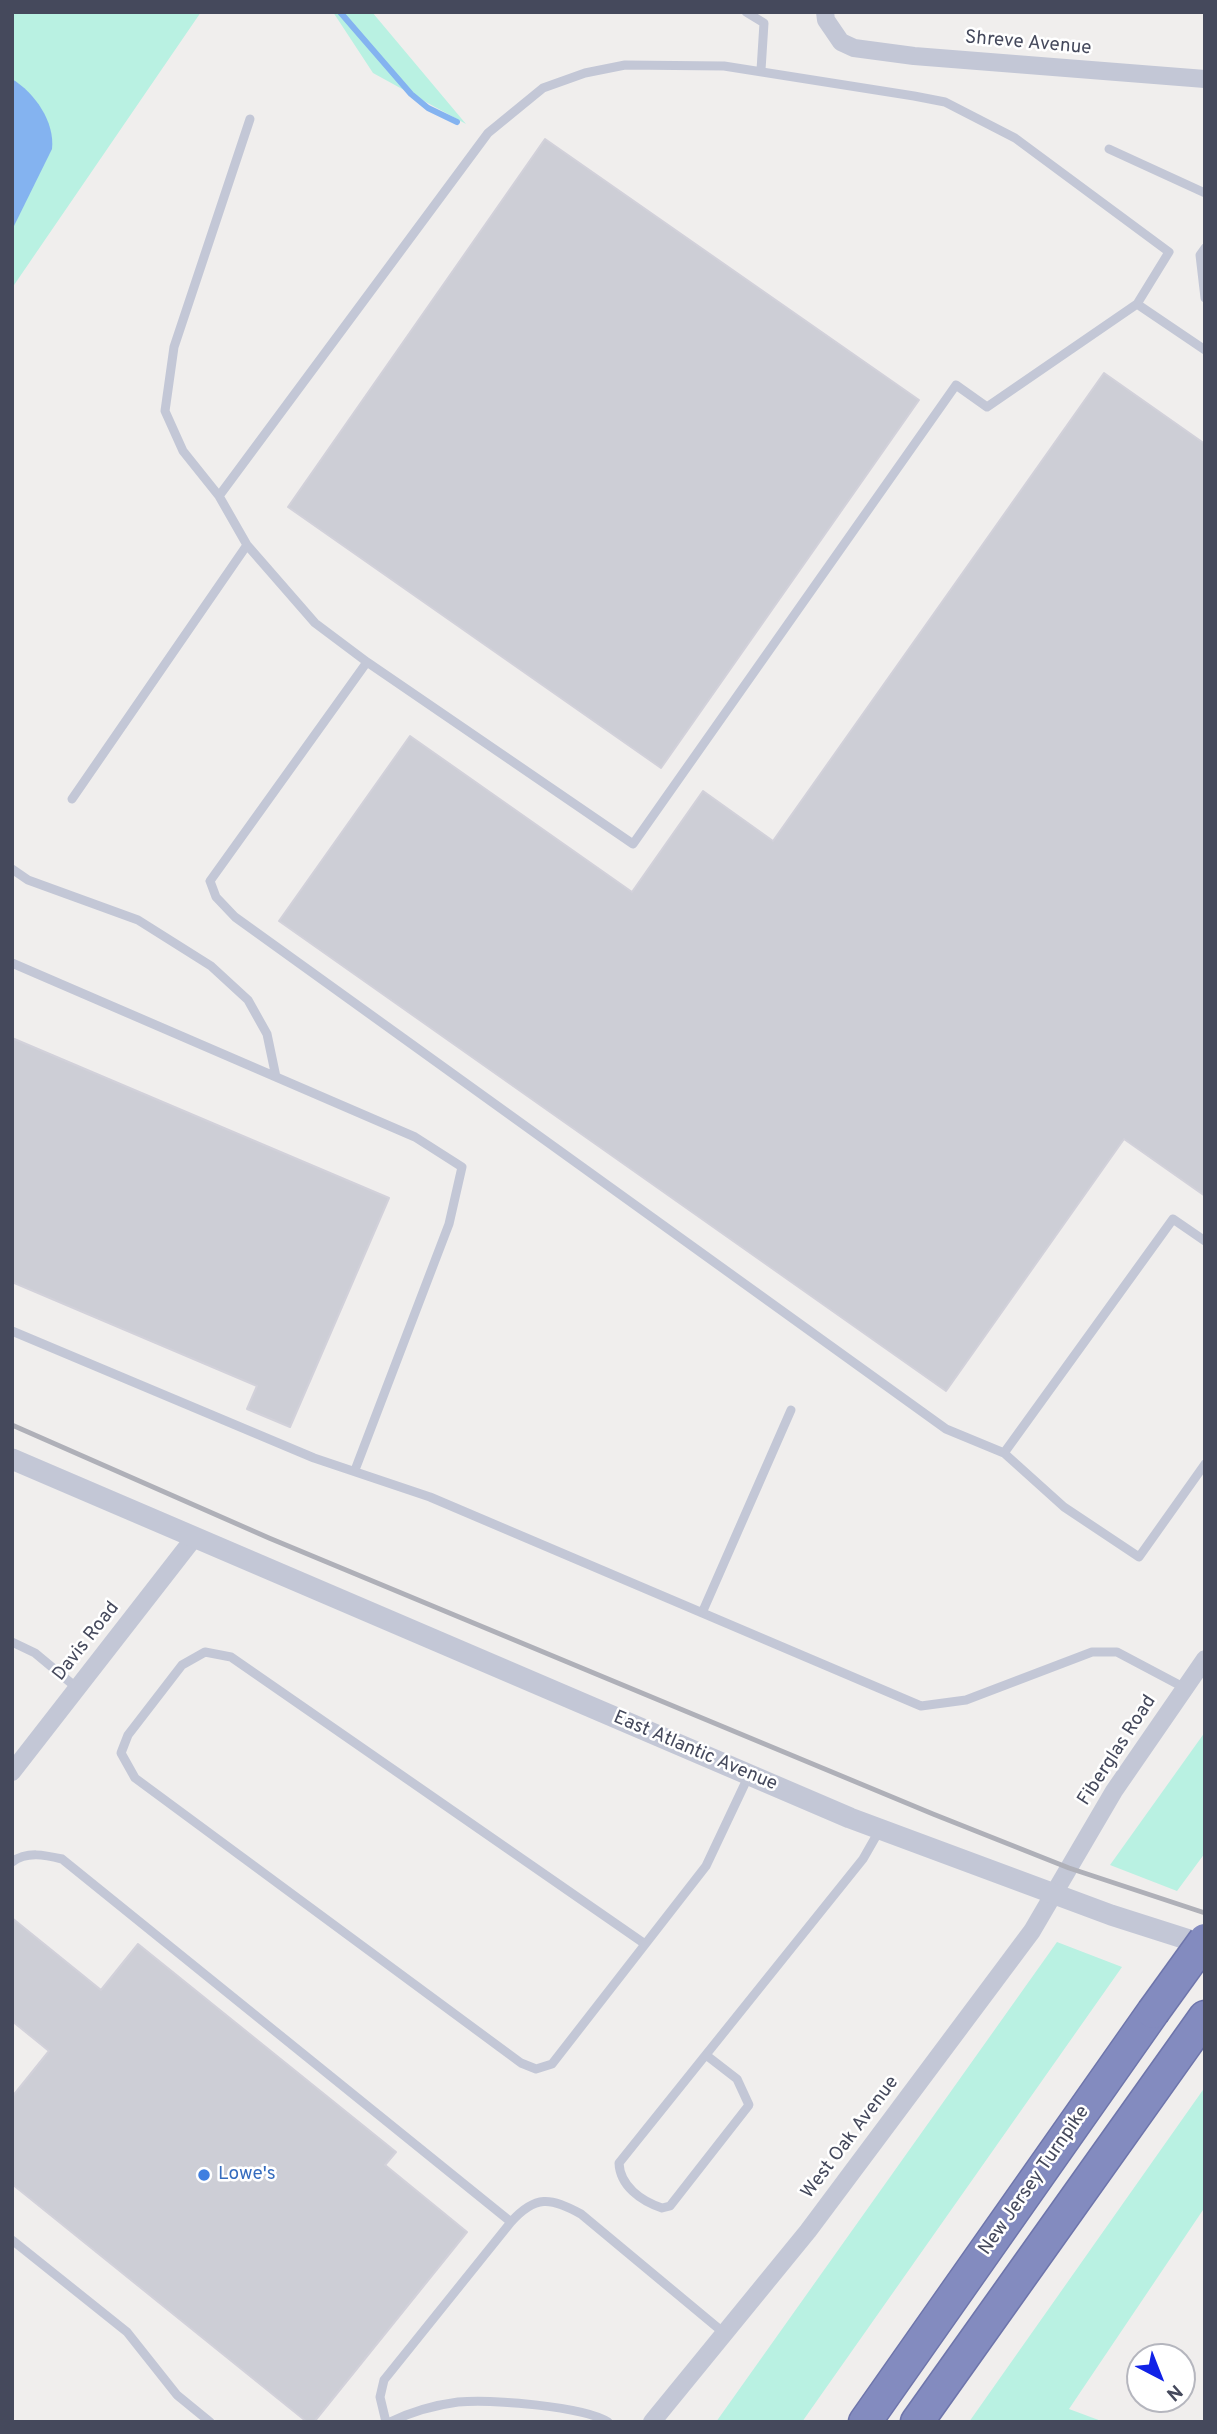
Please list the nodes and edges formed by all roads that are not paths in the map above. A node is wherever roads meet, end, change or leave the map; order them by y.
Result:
1 (746, 12) edge
2 (825, 12) edge
3 (761, 70) junction
4 (1205, 79) edge
5 (250, 119) dead end
6 (1109, 149) dead end
7 (1205, 193) edge
8 (1205, 248) edge
9 (1205, 298) edge
10 (1137, 304) junction
11 (1205, 350) edge
12 (219, 496) junction
13 (247, 545) junction
14 (367, 662) junction
15 (72, 799) dead end
16 (12, 869) edge
17 (12, 963) edge
18 (276, 1077) junction
19 (1205, 1241) edge
20 (12, 1331) edge
21 (791, 1410) dead end
22 (1004, 1453) junction
23 (12, 1459) edge
24 (1205, 1464) edge
25 (355, 1470) junction
26 (194, 1538) junction
27 (702, 1613) junction
28 (12, 1642) edge
29 (1205, 1659) edge
30 (77, 1688) junction
31 (1185, 1688) junction
32 (12, 1772) edge
33 (748, 1774) junction
34 (880, 1829) junction
35 (12, 1862) edge
36 (1069, 1868) joint
37 (1054, 1894) junction
38 (1205, 1942) edge
39 (645, 1944) junction
40 (1198, 2026) edge
41 (706, 2055) junction
42 (511, 2222) junction
43 (12, 2240) edge
44 (724, 2333) junction
45 (210, 2422) edge
46 (388, 2422) edge
47 (608, 2422) edge
48 (652, 2422) edge
49 (865, 2422) edge
50 (917, 2422) edge

1 - 3 lane
2 - 4 street, Shreve Avenue
3 - 10 lane
3 - 12 lane
5 - 12 lane
6 - 7 lane
8 - 9 lane
10 - 11 lane
10 - 14 lane
12 - 13 lane
13 - 14 lane
13 - 15 lane
14 - 22 lane
16 - 18 lane
17 - 18 lane
18 - 25 lane
19 - 22 lane
20 - 25 lane
21 - 27 lane
22 - 24 lane
23 - 26 street, East Atlantic Avenue
25 - 27 lane
26 - 30 street, Davis Road
26 - 33 street, East Atlantic Avenue
27 - 31 lane
28 - 30 lane
29 - 31 street, Fiberglas Road
30 - 32 street, Davis Road
31 - 36 street, Fiberglas Road
33 - 34 street, East Atlantic Avenue
33 - 39 lane
34 - 37 street, East Atlantic Avenue
34 - 41 lane
35 - 42 lane
36 - 37 street, West Oak Avenue
37 - 38 street, East Atlantic Avenue
37 - 44 street, West Oak Avenue
38 - 49 highway, New Jersey Turnpike, bridge
39 - 39 lane
40 - 50 highway
41 - 41 lane
42 - 44 lane
42 - 46 lane
43 - 45 lane
44 - 48 street, West Oak Avenue
46 - 47 lane

